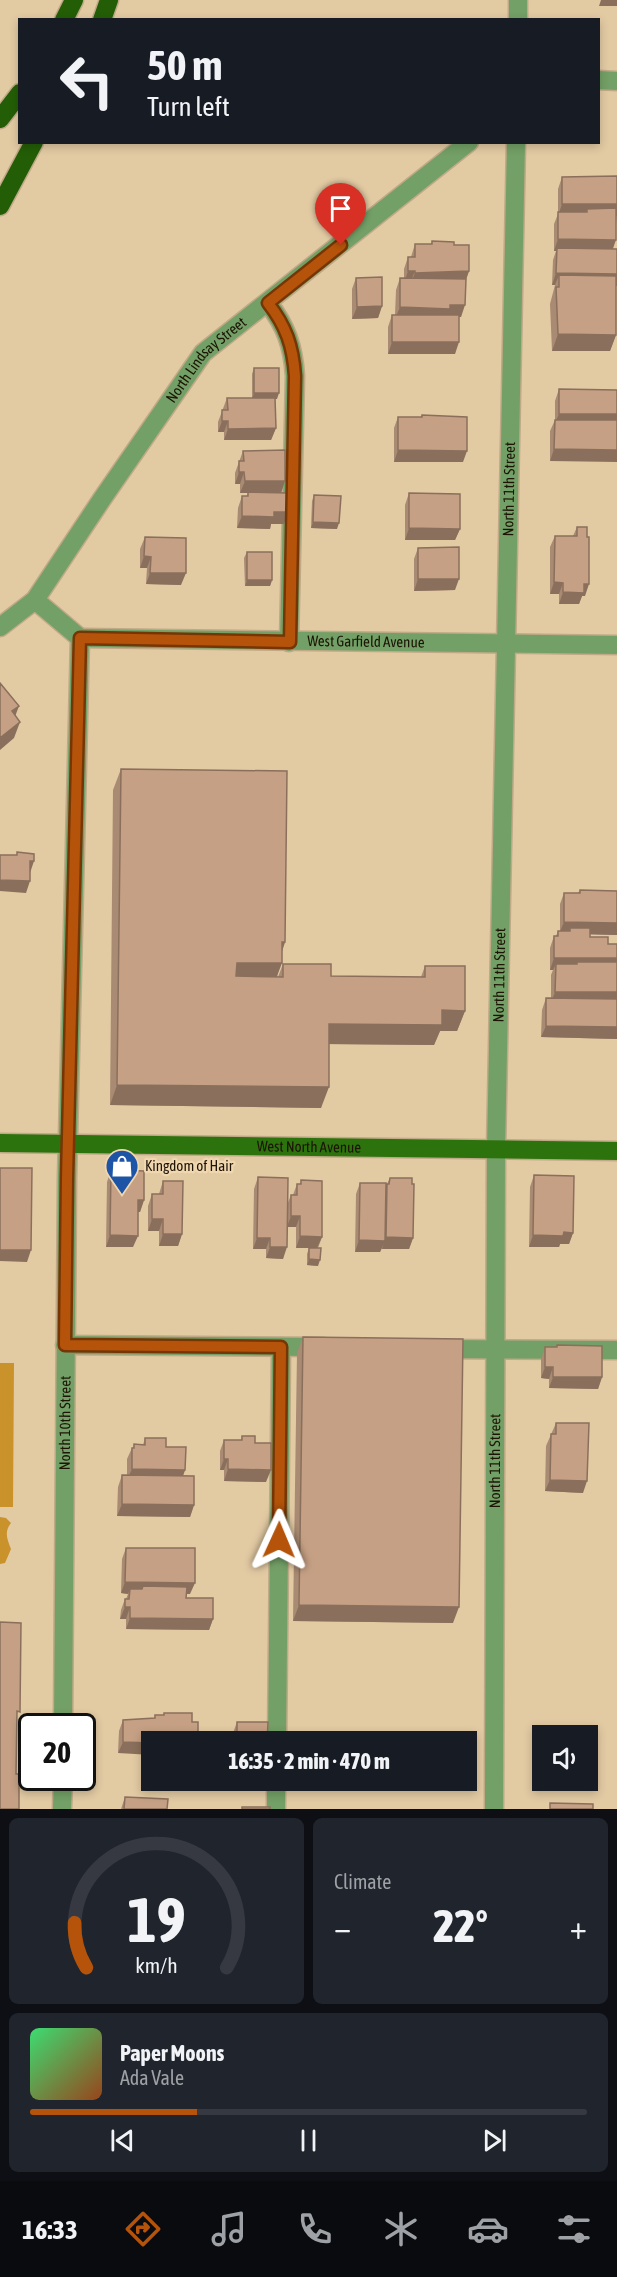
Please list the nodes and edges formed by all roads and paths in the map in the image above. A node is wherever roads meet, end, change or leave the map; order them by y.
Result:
1 (74, 0) edge
2 (109, 0) edge
3 (518, 0) edge
4 (65, 18) edge
5 (103, 18) edge
6 (518, 18) edge
7 (600, 80) edge
8 (617, 81) edge
9 (18, 96) edge
10 (0, 119) edge
11 (33, 144) edge
12 (467, 144) edge
13 (516, 144) edge
14 (0, 206) edge
15 (268, 303) junction
16 (35, 600) junction
17 (0, 627) edge
18 (80, 638) junction
19 (290, 642) junction
20 (504, 645) junction
21 (617, 645) edge
22 (0, 1143) edge
23 (68, 1144) junction
24 (495, 1150) junction
25 (617, 1151) edge
26 (65, 1345) junction
27 (281, 1347) junction
28 (340, 1347) edge
29 (422, 1348) edge
30 (495, 1349) junction
31 (617, 1350) edge
32 (63, 1713) edge
33 (277, 1731) edge
34 (63, 1791) edge
35 (276, 1791) edge
36 (62, 1809) edge
37 (276, 1809) edge
38 (494, 1809) edge

1 - 4 highway
2 - 5 highway
3 - 6 street
7 - 8 street
9 - 10 highway
11 - 14 highway
12 - 15 street, North Lindsay Street
13 - 20 street, North 11th Street
15 - 16 street, North Lindsay Street
15 - 19 street
16 - 17 street, North Lindsay Street
16 - 18 street
18 - 19 street, West Garfield Avenue
18 - 23 street, North 10th Street
19 - 20 street, West Garfield Avenue
20 - 21 street, West Garfield Avenue
20 - 24 street, North 11th Street
22 - 23 main road, West North Avenue
23 - 24 main road, West North Avenue
23 - 26 street, North 10th Street
24 - 25 main road, West North Avenue
24 - 30 street, North 11th Street
26 - 27 street
26 - 32 street, North 10th Street
27 - 28 street
27 - 33 street
29 - 30 street
30 - 31 street
30 - 38 street, North 11th Street
34 - 36 street
35 - 37 street

